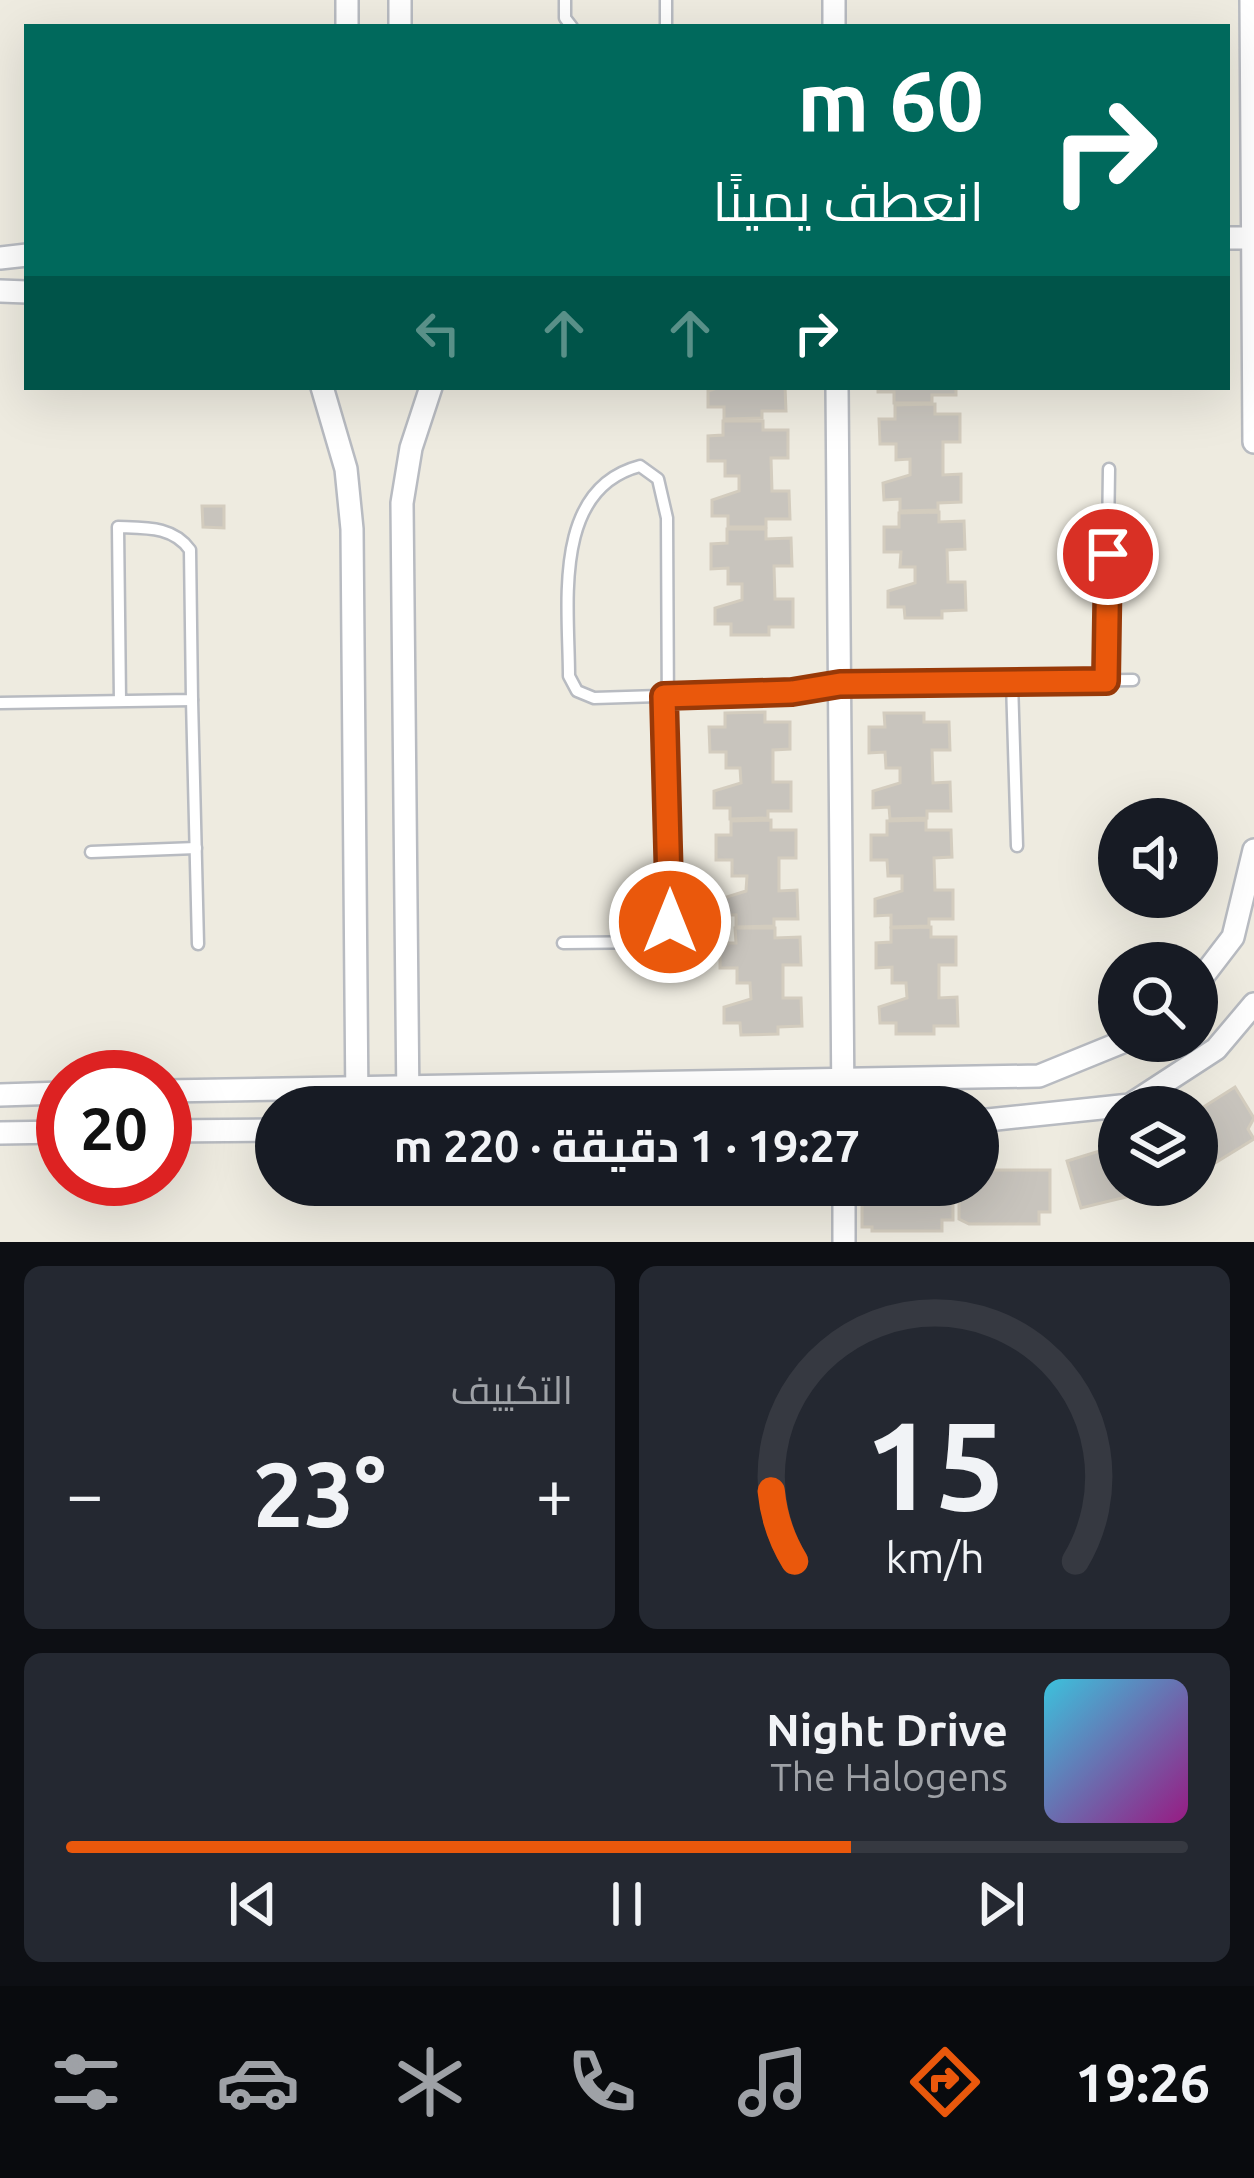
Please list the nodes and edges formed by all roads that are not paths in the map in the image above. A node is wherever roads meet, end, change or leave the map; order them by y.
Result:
1 (1251, 0) edge
2 (1253, 238) edge
3 (1253, 280) edge
4 (323, 390) edge
5 (430, 390) edge
6 (837, 390) edge
7 (1254, 442) edge
8 (1109, 470) dead end
9 (1133, 680) dead end
10 (1106, 681) junction
11 (1012, 682) junction
12 (840, 684) junction
13 (664, 696) junction
14 (192, 700) junction
15 (120, 701) junction
16 (0, 703) edge
17 (1017, 846) dead end
18 (196, 848) junction
19 (1254, 850) edge
20 (91, 852) dead end
21 (563, 943) dead end
22 (198, 944) dead end
23 (1218, 957) edge
24 (1254, 1004) edge
25 (1098, 1052) edge
26 (843, 1079) junction
27 (357, 1086) edge
28 (408, 1086) edge
29 (664, 1086) edge
30 (843, 1086) edge
31 (192, 1092) edge
32 (36, 1094) edge
33 (255, 1094) edge
34 (0, 1095) edge
35 (999, 1119) edge
36 (255, 1130) edge
37 (192, 1131) edge
38 (36, 1132) edge
39 (0, 1133) edge
40 (844, 1206) edge
41 (844, 1242) edge

1 - 2 street
2 - 3 street
3 - 7 street
4 - 27 street
5 - 28 street
6 - 12 street
8 - 10 lane
9 - 10 lane
10 - 11 lane
11 - 12 lane
11 - 17 lane
12 - 13 lane
12 - 26 street
13 - 13 lane
13 - 21 lane
14 - 15 lane
14 - 15 lane
14 - 18 lane
15 - 16 lane
18 - 20 lane
18 - 22 lane
19 - 23 street
24 - 35 street
25 - 26 street
26 - 29 street
26 - 30 street
31 - 33 street
32 - 34 street
36 - 37 street
38 - 39 street
40 - 41 street

